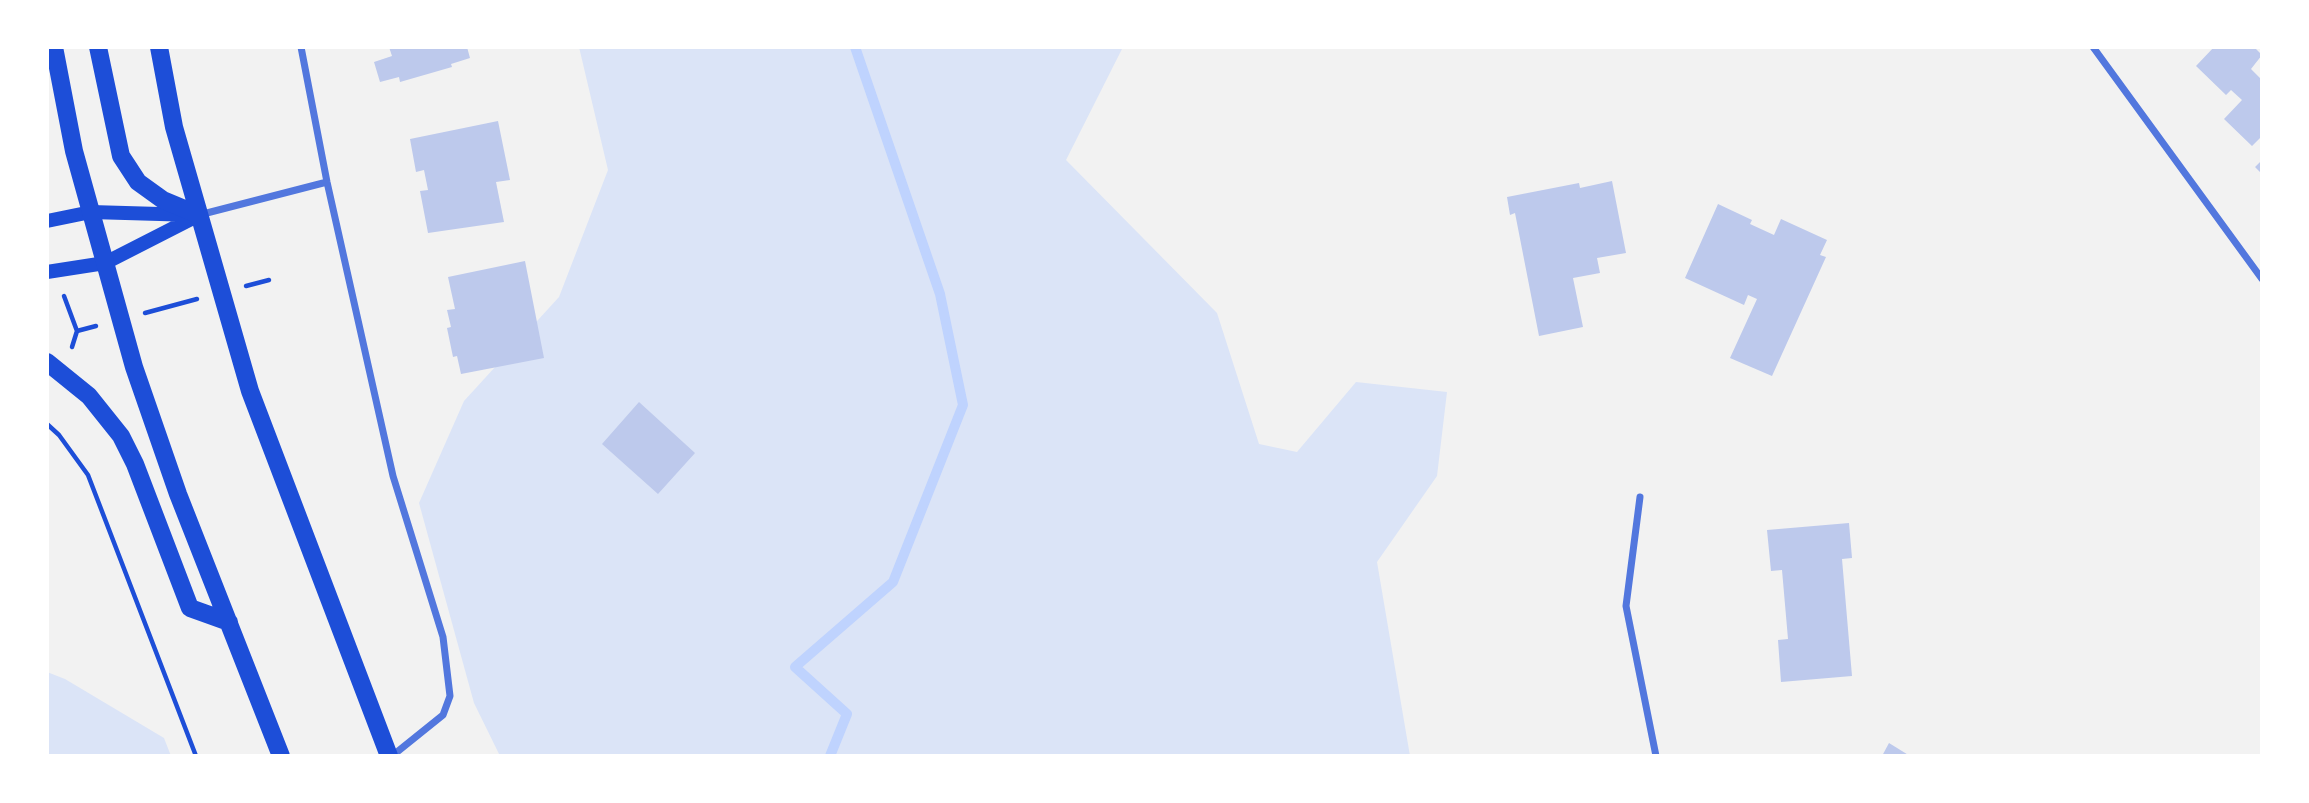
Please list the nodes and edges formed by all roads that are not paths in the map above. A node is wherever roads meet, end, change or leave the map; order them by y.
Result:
1 (54, 47) edge
2 (98, 47) edge
3 (159, 47) edge
4 (300, 47) edge
5 (2093, 47) edge
6 (327, 182) junction
7 (91, 212) junction
8 (199, 215) junction
9 (47, 222) edge
10 (105, 263) junction
11 (47, 272) edge
12 (2262, 279) edge
13 (47, 362) edge
14 (1640, 496) dead end
15 (229, 622) junction
16 (281, 756) edge
17 (391, 756) edge
18 (1656, 756) edge

1 - 7 main road
2 - 8 main road
3 - 8 main road
4 - 6 street
5 - 12 street
6 - 8 street
6 - 17 street
7 - 8 main road
7 - 9 main road
7 - 10 main road
8 - 10 main road
8 - 17 main road
10 - 11 main road
10 - 15 main road
13 - 15 main road
14 - 18 street
15 - 16 main road

